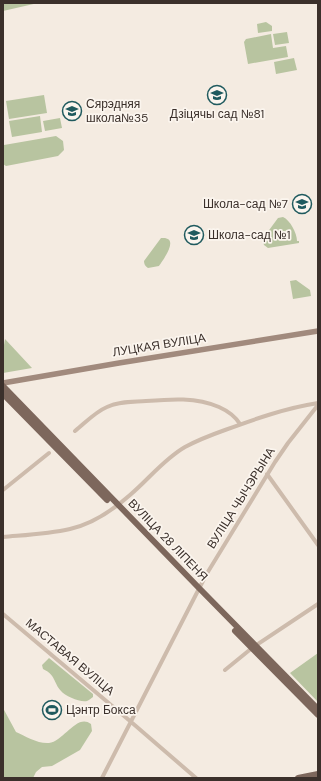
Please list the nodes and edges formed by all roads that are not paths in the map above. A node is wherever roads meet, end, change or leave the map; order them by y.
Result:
1 (318, 331) edge
2 (3, 385) edge
3 (3, 394) edge
4 (318, 404) edge
5 (240, 424) junction
6 (75, 431) dead end
7 (49, 453) dead end
8 (267, 474) junction
9 (3, 490) edge
10 (116, 506) junction
11 (3, 537) edge
12 (318, 545) edge
13 (198, 590) junction
14 (318, 604) edge
15 (3, 614) edge
16 (254, 647) junction
17 (224, 670) dead end
18 (318, 709) edge
19 (318, 715) edge
20 (130, 721) junction
21 (318, 774) edge
22 (102, 778) edge
23 (196, 778) edge
24 (298, 778) edge

1 - 2 main road, ЛУЦКАЯ ВУЛІЦА
2 - 10 main road, ВУЛІЦА 28 ЛІПЕНЯ
3 - 10 main road, ВУЛІЦА 28 ЛІПЕНЯ
4 - 5 street
4 - 8 street, ВУЛІЦА ЧЫЧЭРЫНА
5 - 6 street
5 - 10 street
7 - 9 street
8 - 12 street
8 - 13 street, ВУЛІЦА ЧЫЧЭРЫНА
10 - 11 street
10 - 13 main road, ВУЛІЦА 28 ЛІПЕНЯ
13 - 16 main road, ВУЛІЦА 28 ЛІПЕНЯ
13 - 20 street, ВУЛІЦА ЧЫЧЭРЫНА
14 - 16 street
15 - 20 street, МАСТАВАЯ ВУЛІЦА
16 - 17 street
16 - 18 main road, ВУЛІЦА 28 ЛІПЕНЯ
16 - 19 main road, ВУЛІЦА 28 ЛІПЕНЯ
20 - 22 street, ВУЛІЦА ЧЫЧЭРЫНА
20 - 23 street, МАСТАВАЯ ВУЛІЦА
21 - 24 main road

